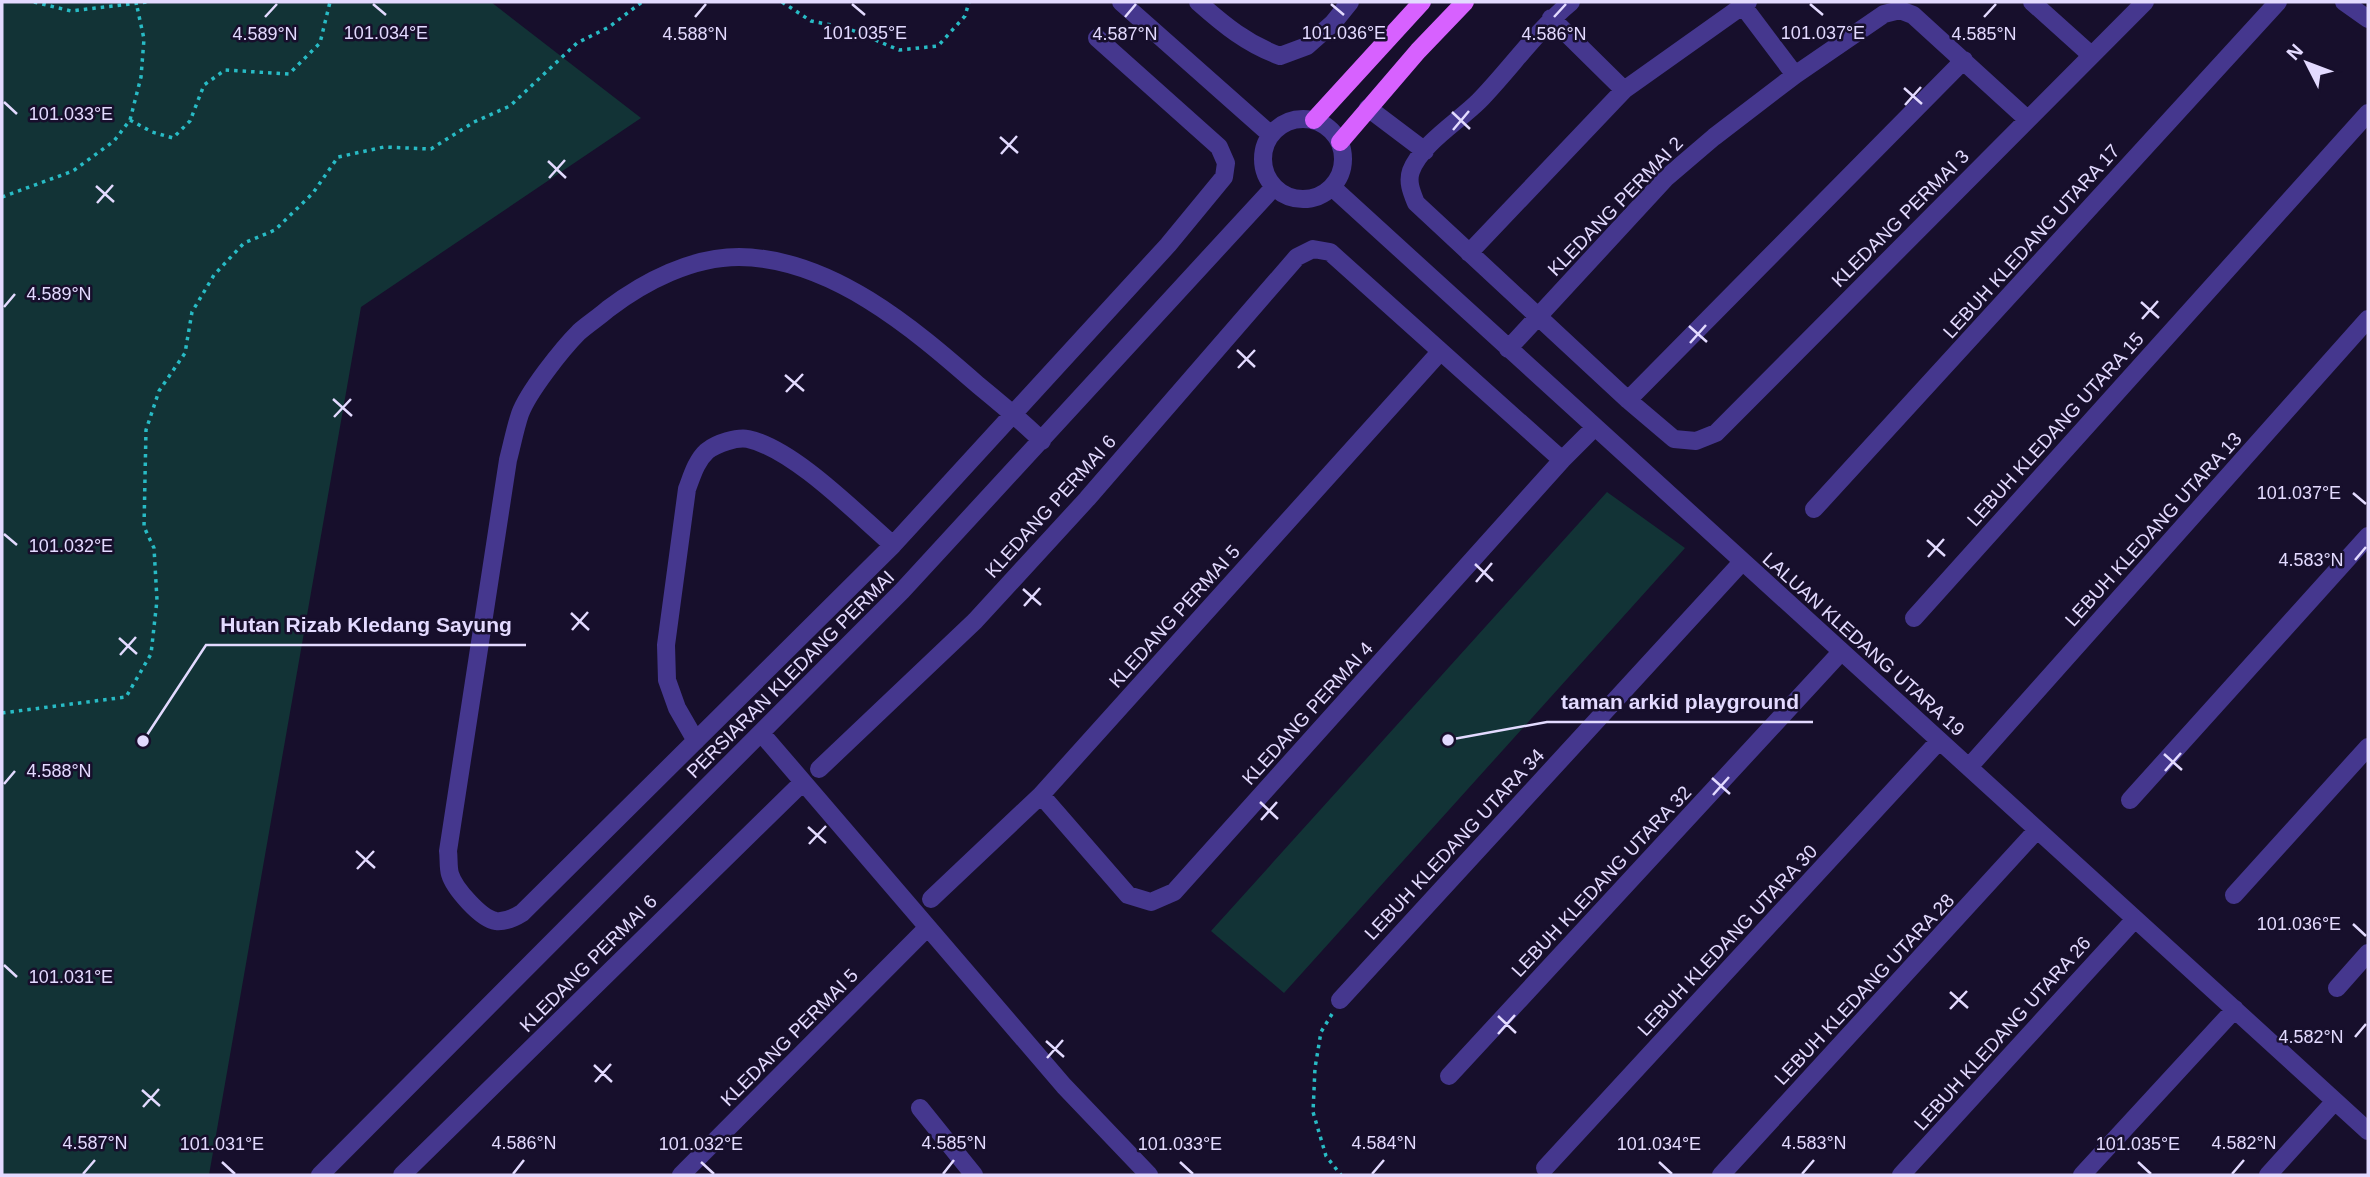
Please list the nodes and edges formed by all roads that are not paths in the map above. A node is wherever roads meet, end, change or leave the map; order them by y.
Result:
1 (1121, 2) edge
2 (1198, 2) edge
3 (1350, 2) edge
4 (1422, 2) edge
5 (1465, 2) edge
6 (1571, 2) edge
7 (2032, 2) edge
8 (2145, 2) edge
9 (2278, 2) edge
10 (2343, 2) edge
11 (1746, 4) edge
12 (1551, 18) junction
13 (2368, 19) edge
14 (1097, 38) dead end
15 (2091, 55) junction
16 (1964, 60) junction
17 (1795, 75) junction
18 (1624, 90) junction
19 (1368, 108) junction
20 (2368, 113) edge
21 (1314, 120) junction
22 (2028, 120) junction
23 (1271, 135) junction
24 (1340, 142) junction
25 (1425, 151) junction
26 (1274, 187) junction
27 (1332, 187) junction
28 (1469, 253) junction
29 (1538, 315) junction
30 (2368, 319) edge
31 (1508, 349) junction
32 (1440, 352) junction
33 (1628, 400) junction
34 (1011, 414) junction
35 (1594, 428) junction
36 (1042, 441) junction
37 (1562, 460) junction
38 (1814, 509) dead end
39 (2368, 536) edge
40 (893, 545) junction
41 (1742, 562) junction
42 (1914, 618) dead end
43 (1842, 652) junction
44 (762, 734) junction
45 (696, 741) junction
46 (1939, 741) junction
47 (2368, 747) edge
48 (1969, 767) junction
49 (819, 769) dead end
50 (803, 782) junction
51 (1041, 795) junction
52 (2130, 800) dead end
53 (2038, 830) junction
54 (2234, 895) dead end
55 (931, 900) dead end
56 (2135, 919) junction
57 (927, 928) junction
58 (2368, 953) edge
59 (2337, 988) dead end
60 (1340, 1000) road end
61 (2235, 1009) junction
62 (1449, 1076) dead end
63 (2335, 1101) junction
64 (920, 1108) dead end
65 (2368, 1131) edge
66 (1545, 1168) dead end
67 (320, 1175) edge
68 (402, 1175) edge
69 (681, 1175) edge
70 (975, 1175) edge
71 (1149, 1175) edge
72 (1721, 1175) edge
73 (1901, 1175) edge
74 (2082, 1175) edge
75 (2268, 1175) edge

1 - 23 street
2 - 3 street
4 - 21 main road
5 - 19 main road
6 - 12 street
7 - 15 street
8 - 15 street, KLEDANG PERMAI 3
9 - 38 street, LEBUH KLEDANG UTARA 17
10 - 13 street
11 - 17 street
11 - 18 street
12 - 18 street
12 - 25 street
14 - 34 street
15 - 22 street, KLEDANG PERMAI 3
16 - 17 street, KLEDANG PERMAI 2
16 - 22 street, KLEDANG PERMAI 2
16 - 33 street
17 - 29 street, KLEDANG PERMAI 2
18 - 28 street
19 - 24 main road
19 - 25 street
20 - 42 street, LEBUH KLEDANG UTARA 15
21 - 23 street
21 - 24 street
22 - 33 street, KLEDANG PERMAI 3
23 - 26 street
24 - 27 street
25 - 28 street
26 - 27 street
26 - 36 street, PERSIARAN KLEDANG PERMAI
27 - 31 street, LALUAN KLEDANG UTARA 19
28 - 29 street
29 - 31 street, KLEDANG PERMAI 2
29 - 33 street
30 - 48 street, LEBUH KLEDANG UTARA 13
31 - 35 street, LALUAN KLEDANG UTARA 19
32 - 37 street
32 - 49 street, KLEDANG PERMAI 6
32 - 51 street, KLEDANG PERMAI 5
34 - 36 street
34 - 40 street
34 - 45 street
35 - 37 street, KLEDANG PERMAI 4
35 - 41 street, LALUAN KLEDANG UTARA 19
36 - 44 street, PERSIARAN KLEDANG PERMAI
37 - 51 street, KLEDANG PERMAI 4
39 - 52 street
40 - 45 street
40 - 45 street
41 - 43 street, LALUAN KLEDANG UTARA 19
41 - 60 street, LEBUH KLEDANG UTARA 34
43 - 46 street, LALUAN KLEDANG UTARA 19
43 - 62 street, LEBUH KLEDANG UTARA 32
44 - 50 street
44 - 67 street, PERSIARAN KLEDANG PERMAI
46 - 48 street, LALUAN KLEDANG UTARA 19
46 - 66 street, LEBUH KLEDANG UTARA 30
47 - 54 street
48 - 53 street, LALUAN KLEDANG UTARA 19
50 - 57 street
50 - 68 street, KLEDANG PERMAI 6
51 - 55 street, KLEDANG PERMAI 5
53 - 56 street, LALUAN KLEDANG UTARA 19
53 - 72 street, LEBUH KLEDANG UTARA 28
56 - 61 street, LALUAN KLEDANG UTARA 19
56 - 73 street, LEBUH KLEDANG UTARA 26
57 - 69 street, KLEDANG PERMAI 5
57 - 71 street
58 - 59 street
61 - 63 street, LALUAN KLEDANG UTARA 19
61 - 74 street
63 - 65 street, LALUAN KLEDANG UTARA 19
63 - 75 street
64 - 70 street

